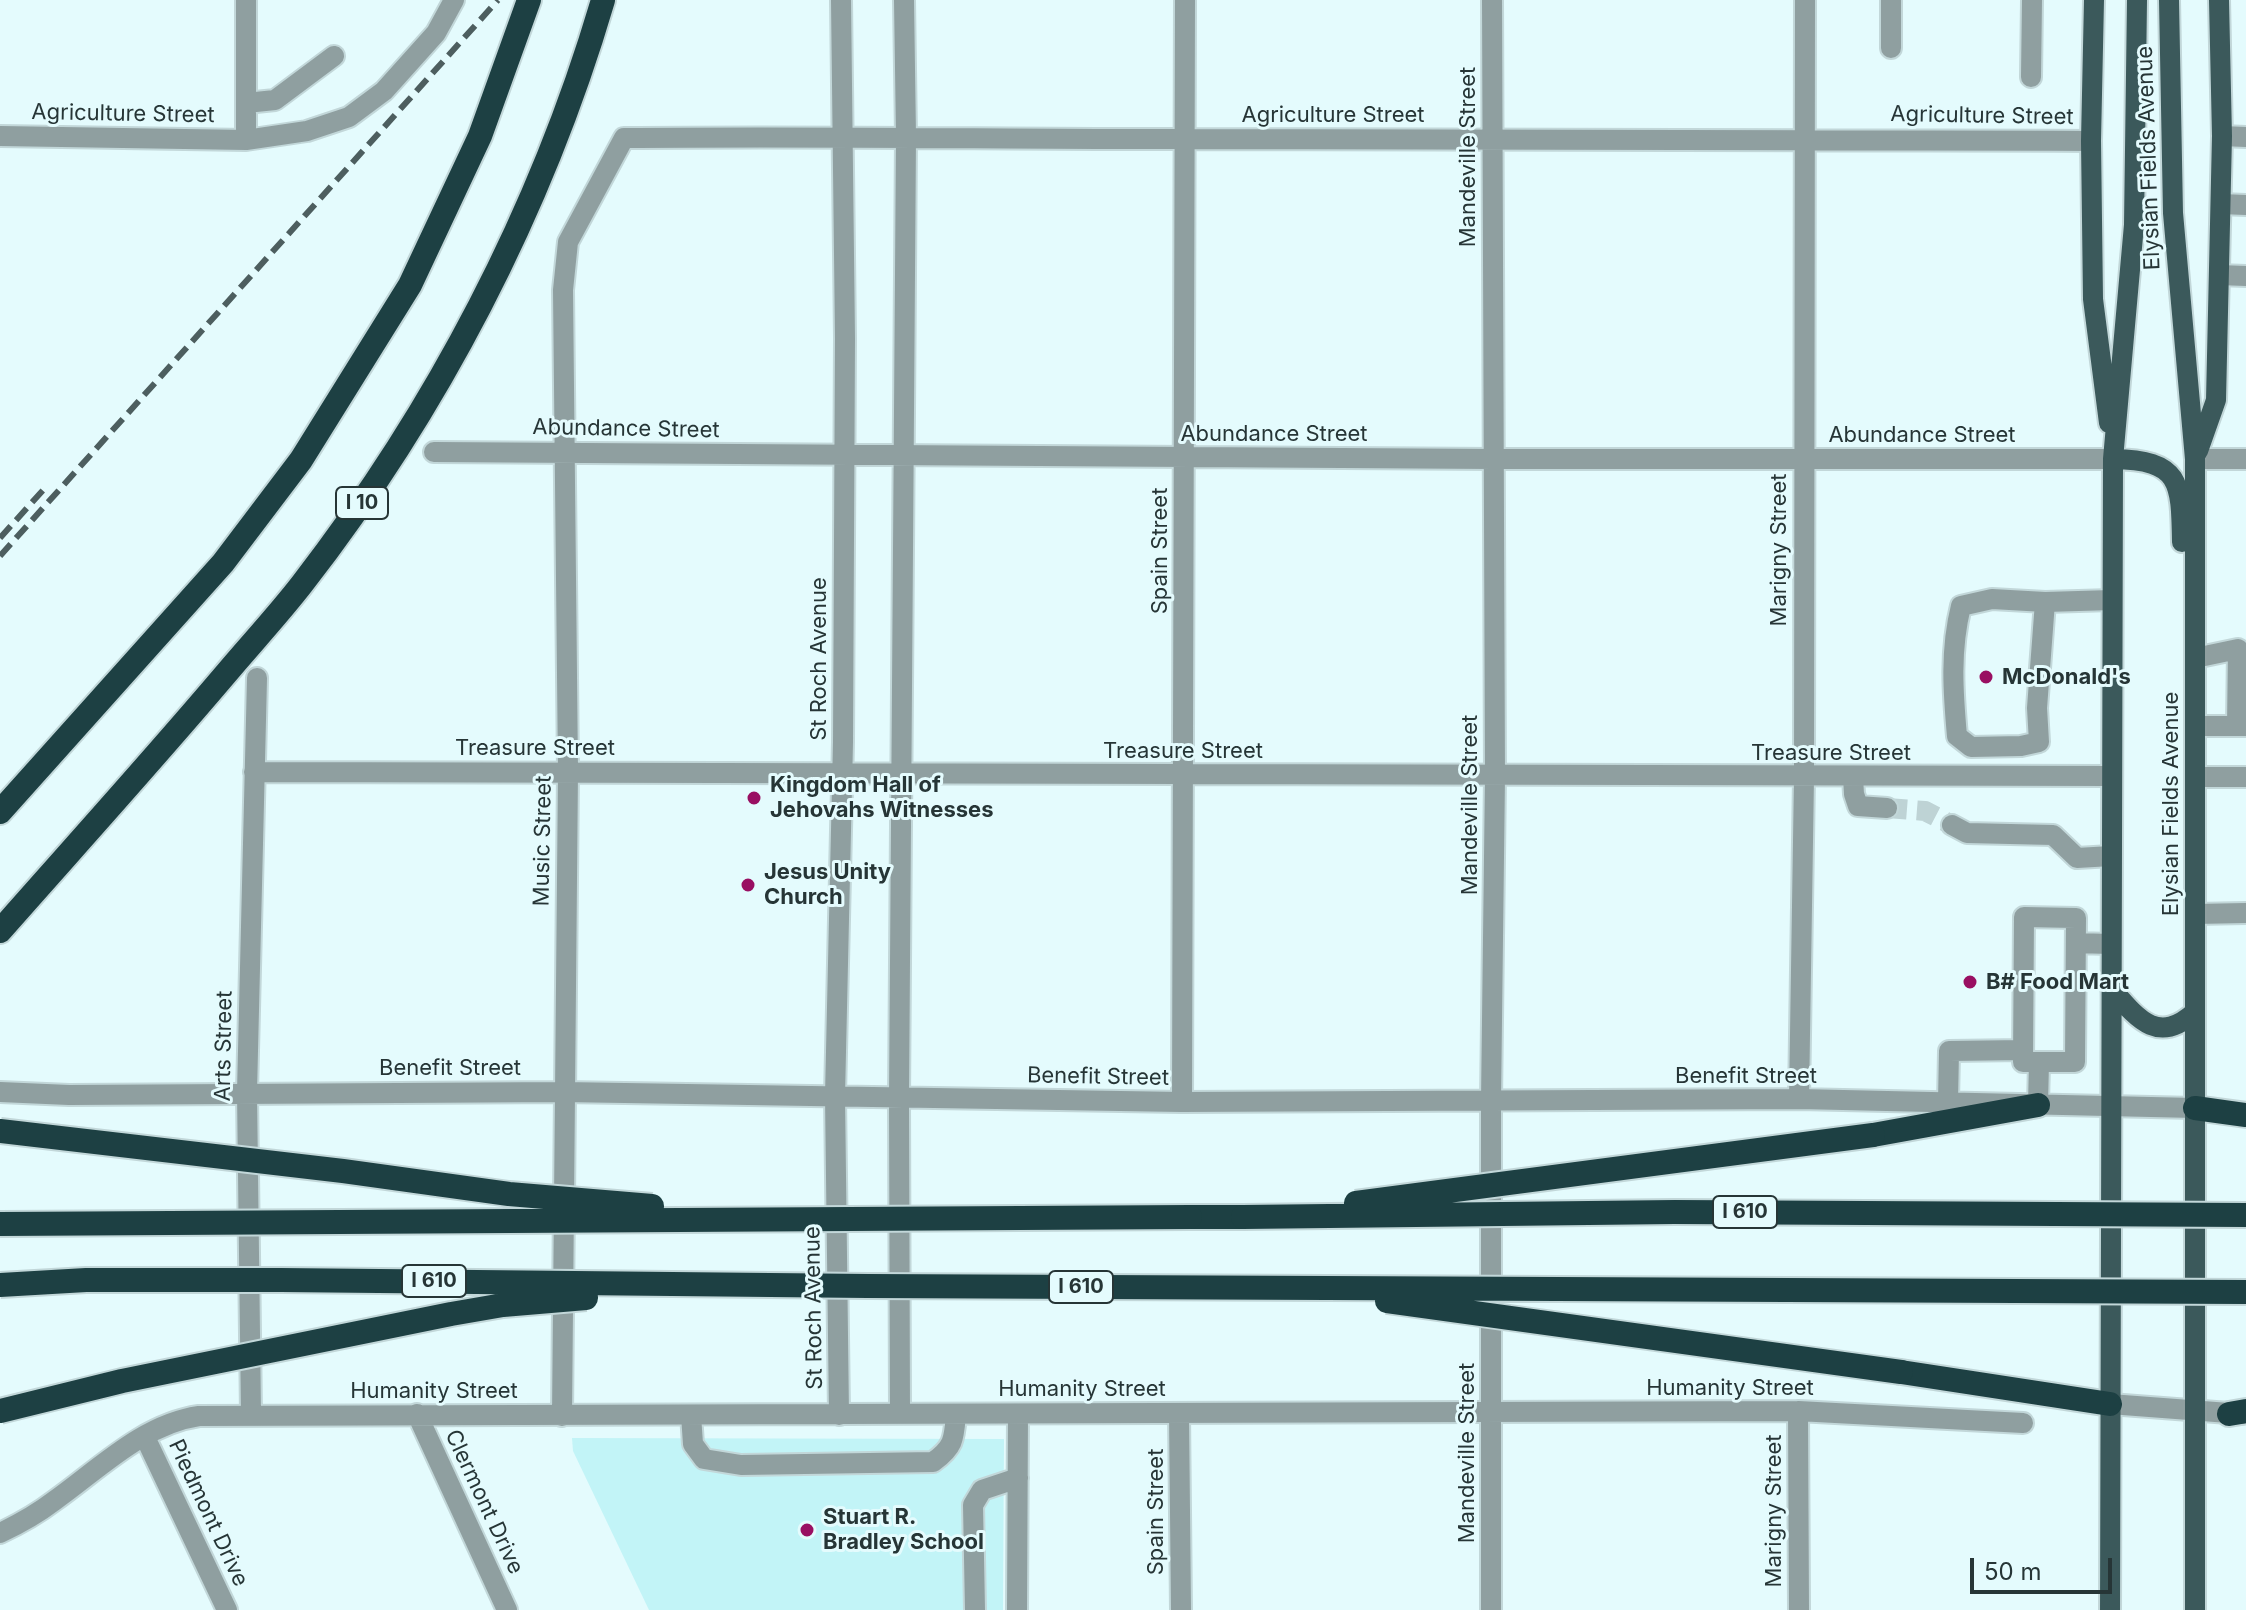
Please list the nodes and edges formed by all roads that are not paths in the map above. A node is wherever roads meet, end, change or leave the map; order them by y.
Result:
1 (246, 0) edge
2 (454, 0) edge
3 (529, 0) edge
4 (603, 0) edge
5 (841, 0) edge
6 (904, 0) edge
7 (1185, 0) edge
8 (1492, 0) edge
9 (1805, 0) edge
10 (1891, 0) edge
11 (2032, 0) edge
12 (2094, 0) edge
13 (2137, 0) edge
14 (2169, 0) edge
15 (2219, 0) edge
16 (1891, 48) dead end
17 (334, 56) dead end
18 (2031, 77) dead end
19 (246, 103) junction
20 (843, 135) junction
21 (0, 136) edge
22 (906, 136) junction
23 (2222, 136) junction
24 (2246, 137) edge
25 (624, 138) joint
26 (1492, 138) junction
27 (1804, 138) junction
28 (1183, 139) junction
29 (246, 140) junction
30 (2091, 141) junction
31 (2221, 204) junction
32 (2246, 205) edge
33 (2219, 275) junction
34 (2246, 276) edge
35 (434, 452) dead end
36 (563, 452) junction
37 (844, 455) junction
38 (905, 456) junction
39 (1185, 458) junction
40 (1493, 459) junction
41 (1803, 459) junction
42 (2113, 459) junction
43 (2195, 459) junction
44 (2246, 459) edge
45 (2195, 588) junction
46 (2112, 600) junction
47 (2045, 602) junction
48 (2242, 648) edge
49 (2195, 658) junction
50 (257, 678) dead end
51 (2196, 726) junction
52 (2241, 726) edge
53 (1962, 740) junction
54 (2039, 742) junction
55 (568, 771) junction
56 (254, 772) junction
57 (842, 775) junction
58 (903, 775) junction
59 (1182, 775) junction
60 (1495, 776) junction
61 (2111, 776) junction
62 (1804, 777) junction
63 (1853, 777) junction
64 (1962, 777) junction
65 (2038, 777) junction
66 (2196, 777) junction
67 (2246, 777) edge
68 (1887, 808) tunnel mouth
69 (0, 812) edge
70 (1952, 825) tunnel mouth
71 (2111, 856) junction
72 (2246, 913) edge
73 (2195, 914) junction
74 (0, 931) edge
75 (2076, 943) junction
76 (2110, 944) junction
77 (2110, 987) junction
78 (2195, 1012) junction
79 (2031, 1056) junction
80 (0, 1092) edge
81 (247, 1092) junction
82 (563, 1092) junction
83 (835, 1096) junction
84 (899, 1098) junction
85 (1799, 1099) junction
86 (1491, 1101) junction
87 (1182, 1102) junction
88 (1948, 1102) junction
89 (2038, 1105) junction
90 (2110, 1106) junction
91 (2195, 1108) junction
92 (2246, 1115) edge
93 (0, 1131) edge
94 (2246, 1215) edge
95 (1243, 1217) junction
96 (802, 1219) junction
97 (0, 1224) edge
98 (0, 1285) edge
99 (868, 1286) junction
100 (1293, 1288) junction
101 (2246, 1292) edge
102 (2110, 1404) junction
103 (0, 1411) edge
104 (1798, 1411) junction
105 (2195, 1411) junction
106 (1179, 1413) junction
107 (2240, 1413) edge
108 (417, 1414) junction
109 (900, 1414) junction
110 (956, 1414) junction
111 (1018, 1414) junction
112 (1492, 1414) junction
113 (251, 1415) junction
114 (691, 1415) junction
115 (839, 1415) junction
116 (562, 1416) junction
117 (2023, 1423) dead end
118 (145, 1437) junction
119 (1018, 1478) junction
120 (0, 1533) edge
121 (227, 1610) edge
122 (507, 1610) edge
123 (975, 1610) edge
124 (1017, 1610) edge
125 (1181, 1610) edge
126 (1491, 1610) edge
127 (1799, 1610) edge
128 (2110, 1610) edge
129 (2195, 1610) edge

1 - 19 street
2 - 29 street, Agriculture Street
3 - 69 highway
4 - 74 highway, I 10
5 - 20 street, St Roch Avenue
6 - 22 street
7 - 28 street, Spain Street
8 - 26 street, Mandeville Street
9 - 27 street, Marigny Street
10 - 16 street
11 - 18 street
12 - 30 main road
13 - 42 main road, Elysian Fields Avenue
14 - 43 main road, Elysian Fields Avenue
15 - 23 main road
17 - 19 street
19 - 29 street
20 - 22 street, Agriculture Street
20 - 25 street, Agriculture Street
20 - 37 street, St Roch Avenue
21 - 29 street, Agriculture Street
22 - 28 street, Agriculture Street
22 - 38 street
23 - 24 street
23 - 31 main road
25 - 36 street, Music Street
26 - 27 street, Agriculture Street
26 - 28 street, Agriculture Street
26 - 40 street, Mandeville Street
27 - 30 street, Agriculture Street
27 - 41 street, Marigny Street
28 - 39 street, Spain Street
30 - 42 main road
31 - 32 street
31 - 33 main road
33 - 34 street
33 - 43 main road
35 - 36 street, Abundance Street
36 - 37 street, Abundance Street
36 - 55 street, Music Street
37 - 38 street, Abundance Street
37 - 57 street, St Roch Avenue
38 - 39 street, Abundance Street
38 - 58 street
39 - 40 street, Abundance Street
39 - 59 street, Spain Street
40 - 41 street, Abundance Street
40 - 60 street, Mandeville Street
41 - 42 street, Abundance Street
41 - 62 street, Marigny Street
42 - 45 main road
42 - 46 main road, Elysian Fields Avenue
43 - 44 street
43 - 45 main road, Elysian Fields Avenue
45 - 49 main road, Elysian Fields Avenue
46 - 47 street
46 - 61 main road, Elysian Fields Avenue
47 - 53 street
47 - 54 street
48 - 49 street
48 - 52 street
49 - 51 main road, Elysian Fields Avenue
50 - 56 street, Arts Street
51 - 52 street
51 - 66 main road, Elysian Fields Avenue
53 - 54 street
53 - 64 street
54 - 65 street
55 - 56 street, Treasure Street
55 - 57 street, Treasure Street
55 - 82 street, Music Street
56 - 81 street, Arts Street
57 - 58 street, Treasure Street
57 - 83 street, St Roch Avenue
58 - 59 street, Treasure Street
58 - 84 street
59 - 60 street, Treasure Street
59 - 87 street, Spain Street
60 - 62 street, Treasure Street
60 - 86 street, Mandeville Street
61 - 65 street, Treasure Street
61 - 71 main road, Elysian Fields Avenue
62 - 63 street, Treasure Street
62 - 85 street, Marigny Street
63 - 64 street, Treasure Street
63 - 68 street
64 - 65 street, Treasure Street
66 - 67 street
66 - 73 main road, Elysian Fields Avenue
70 - 71 street
71 - 76 main road, Elysian Fields Avenue
72 - 73 street
73 - 78 main road, Elysian Fields Avenue
75 - 76 street
75 - 79 street
75 - 79 street
76 - 77 main road, Elysian Fields Avenue
77 - 78 main road
77 - 90 main road, Elysian Fields Avenue
78 - 91 main road, Elysian Fields Avenue
79 - 88 street
79 - 89 street
80 - 81 street, Benefit Street
81 - 82 street, Benefit Street
81 - 113 street, Arts Street
82 - 83 street, Benefit Street
82 - 116 street, Music Street
83 - 84 street, Benefit Street
83 - 115 street, St Roch Avenue
84 - 87 street, Benefit Street
84 - 109 street
85 - 86 street, Benefit Street
85 - 88 street, Benefit Street
86 - 87 street, Benefit Street
86 - 112 street, Mandeville Street
88 - 89 street, Benefit Street
89 - 90 street, Benefit Street
89 - 95 highway, bridge
90 - 91 street, Benefit Street
90 - 102 main road, Elysian Fields Avenue
91 - 92 highway
91 - 105 main road, Elysian Fields Avenue
93 - 96 highway, bridge
94 - 95 highway, I 610, bridge
95 - 96 highway, I 610, bridge
96 - 97 highway, I 610, bridge
98 - 99 highway, I 610, bridge
99 - 100 highway, I 610, bridge
99 - 103 highway, bridge
100 - 101 highway, I 610, bridge
100 - 102 highway, bridge
102 - 105 street
102 - 128 main road, Elysian Fields Avenue
104 - 112 street, Humanity Street
104 - 117 street, Humanity Street
104 - 127 street, Marigny Street
105 - 107 street
105 - 129 main road, Elysian Fields Avenue
106 - 111 street, Humanity Street
106 - 112 street, Humanity Street
106 - 125 street, Spain Street
108 - 113 street, Humanity Street
108 - 116 street, Humanity Street
108 - 122 street, Clermont Drive
109 - 110 street, Humanity Street
109 - 115 street, Humanity Street
110 - 111 street, Humanity Street
110 - 114 street
111 - 119 street
112 - 126 street, Mandeville Street
113 - 118 street, Humanity Street
114 - 115 street, Humanity Street
114 - 116 street, Humanity Street
118 - 120 street, Humanity Street
118 - 121 street, Piedmont Drive
119 - 123 street
119 - 124 street

